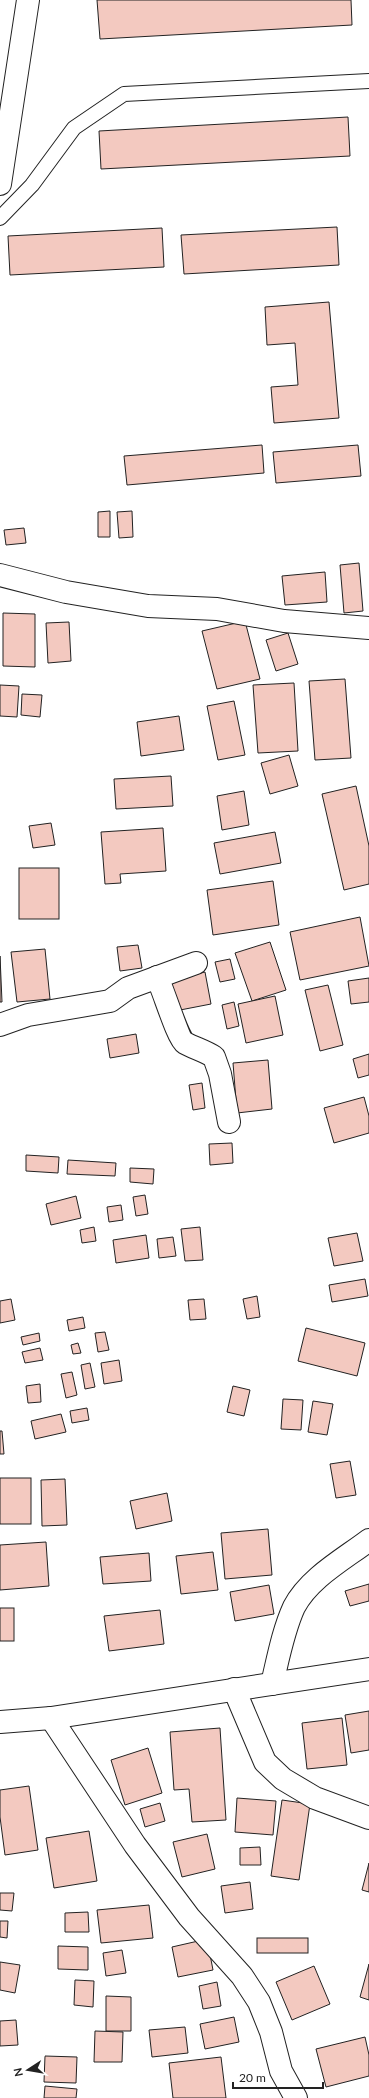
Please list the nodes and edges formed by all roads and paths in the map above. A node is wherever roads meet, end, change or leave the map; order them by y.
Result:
1 (28, 0) edge
2 (369, 81) edge
3 (0, 184) edge
4 (0, 218) edge
5 (0, 575) edge
6 (369, 628) edge
7 (196, 963) dead end
8 (157, 977) junction
9 (0, 1025) edge
10 (229, 1122) dead end
11 (369, 1540) edge
12 (369, 1669) edge
13 (272, 1684) junction
14 (234, 1689) junction
15 (51, 1718) junction
16 (0, 1722) edge
17 (369, 1818) edge
18 (296, 2098) edge

1 - 3 street
2 - 4 lane
5 - 6 street
7 - 8 street
8 - 9 street
8 - 10 street
11 - 13 street
12 - 13 street
13 - 14 street
14 - 15 street
14 - 17 street
15 - 16 street
15 - 18 street

